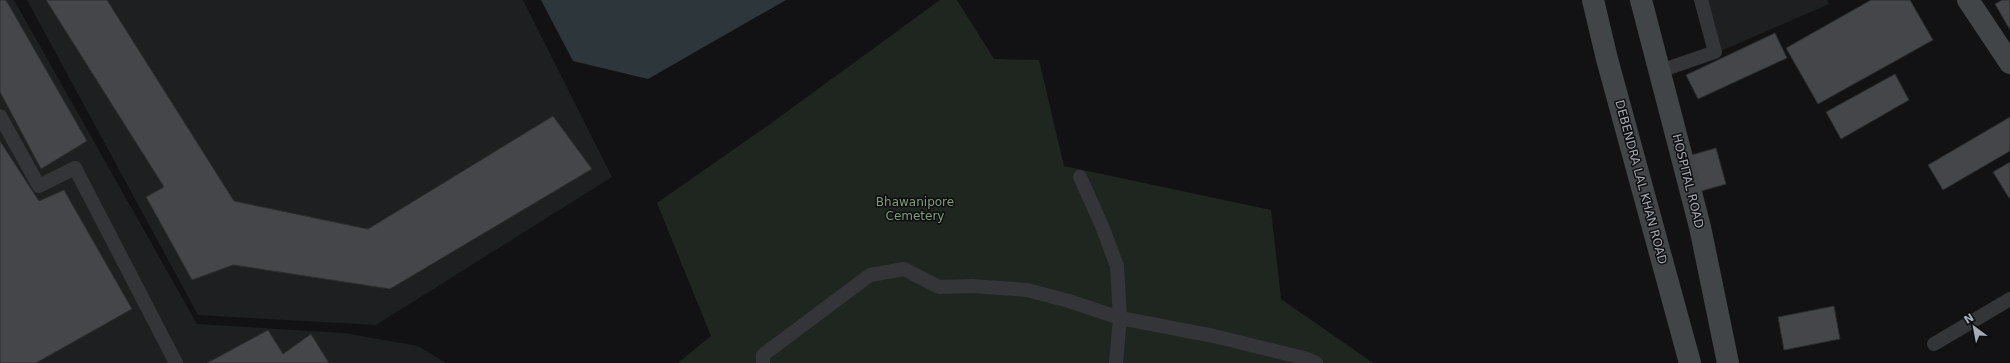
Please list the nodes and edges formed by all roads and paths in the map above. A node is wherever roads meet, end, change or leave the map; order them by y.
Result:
1 (1593, 0) edge
2 (1641, 0) edge
3 (1701, 0) edge
4 (1968, 0) edge
5 (2010, 63) edge
6 (1660, 71) junction
7 (0, 116) edge
8 (1080, 177) dead end
9 (2010, 299) edge
10 (1120, 318) junction
11 (1934, 344) dead end
12 (176, 363) edge
13 (763, 363) edge
14 (1116, 363) edge
15 (1316, 363) edge
16 (1690, 363) edge
17 (1728, 363) edge

1 - 16 main road, DEBENDRA LAL KHAN ROAD
2 - 6 main road, HOSPITAL ROAD
3 - 6 lane
4 - 5 main road
6 - 17 main road, HOSPITAL ROAD
7 - 12 lane
8 - 10 lane
9 - 11 lane
10 - 13 lane
10 - 14 lane
10 - 15 lane

